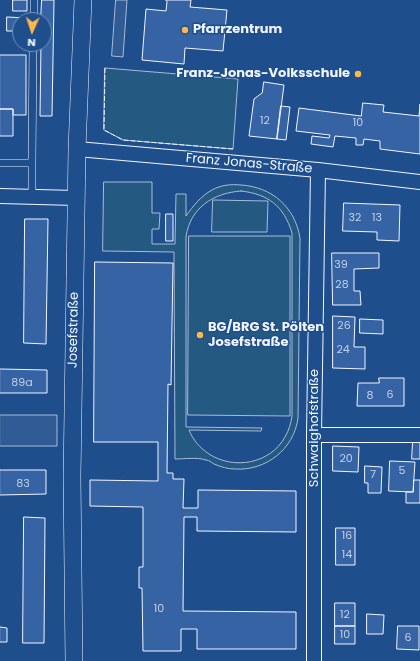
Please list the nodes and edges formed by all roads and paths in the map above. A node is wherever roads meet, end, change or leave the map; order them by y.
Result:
1 (34, 0) edge
2 (83, 0) edge
3 (34, 12) edge
4 (33, 52) edge
5 (77, 149) junction
6 (0, 163) edge
7 (32, 163) junction
8 (318, 170) junction
9 (420, 182) edge
10 (0, 196) edge
11 (32, 197) junction
12 (76, 198) junction
13 (314, 434) junction
14 (420, 435) edge
15 (74, 661) edge
16 (314, 661) edge

1 - 3 lane
2 - 5 street, Josefstraße
4 - 7 lane
5 - 8 street, Franz Jonas-Straße
5 - 12 street, Josefstraße
6 - 7 lane
7 - 11 lane
8 - 9 street, Franz Jonas-Straße
8 - 13 street, Schwaighofstraße
10 - 11 street
11 - 12 street
12 - 15 street, Josefstraße
13 - 14 street
13 - 16 street, Schwaighofstraße

